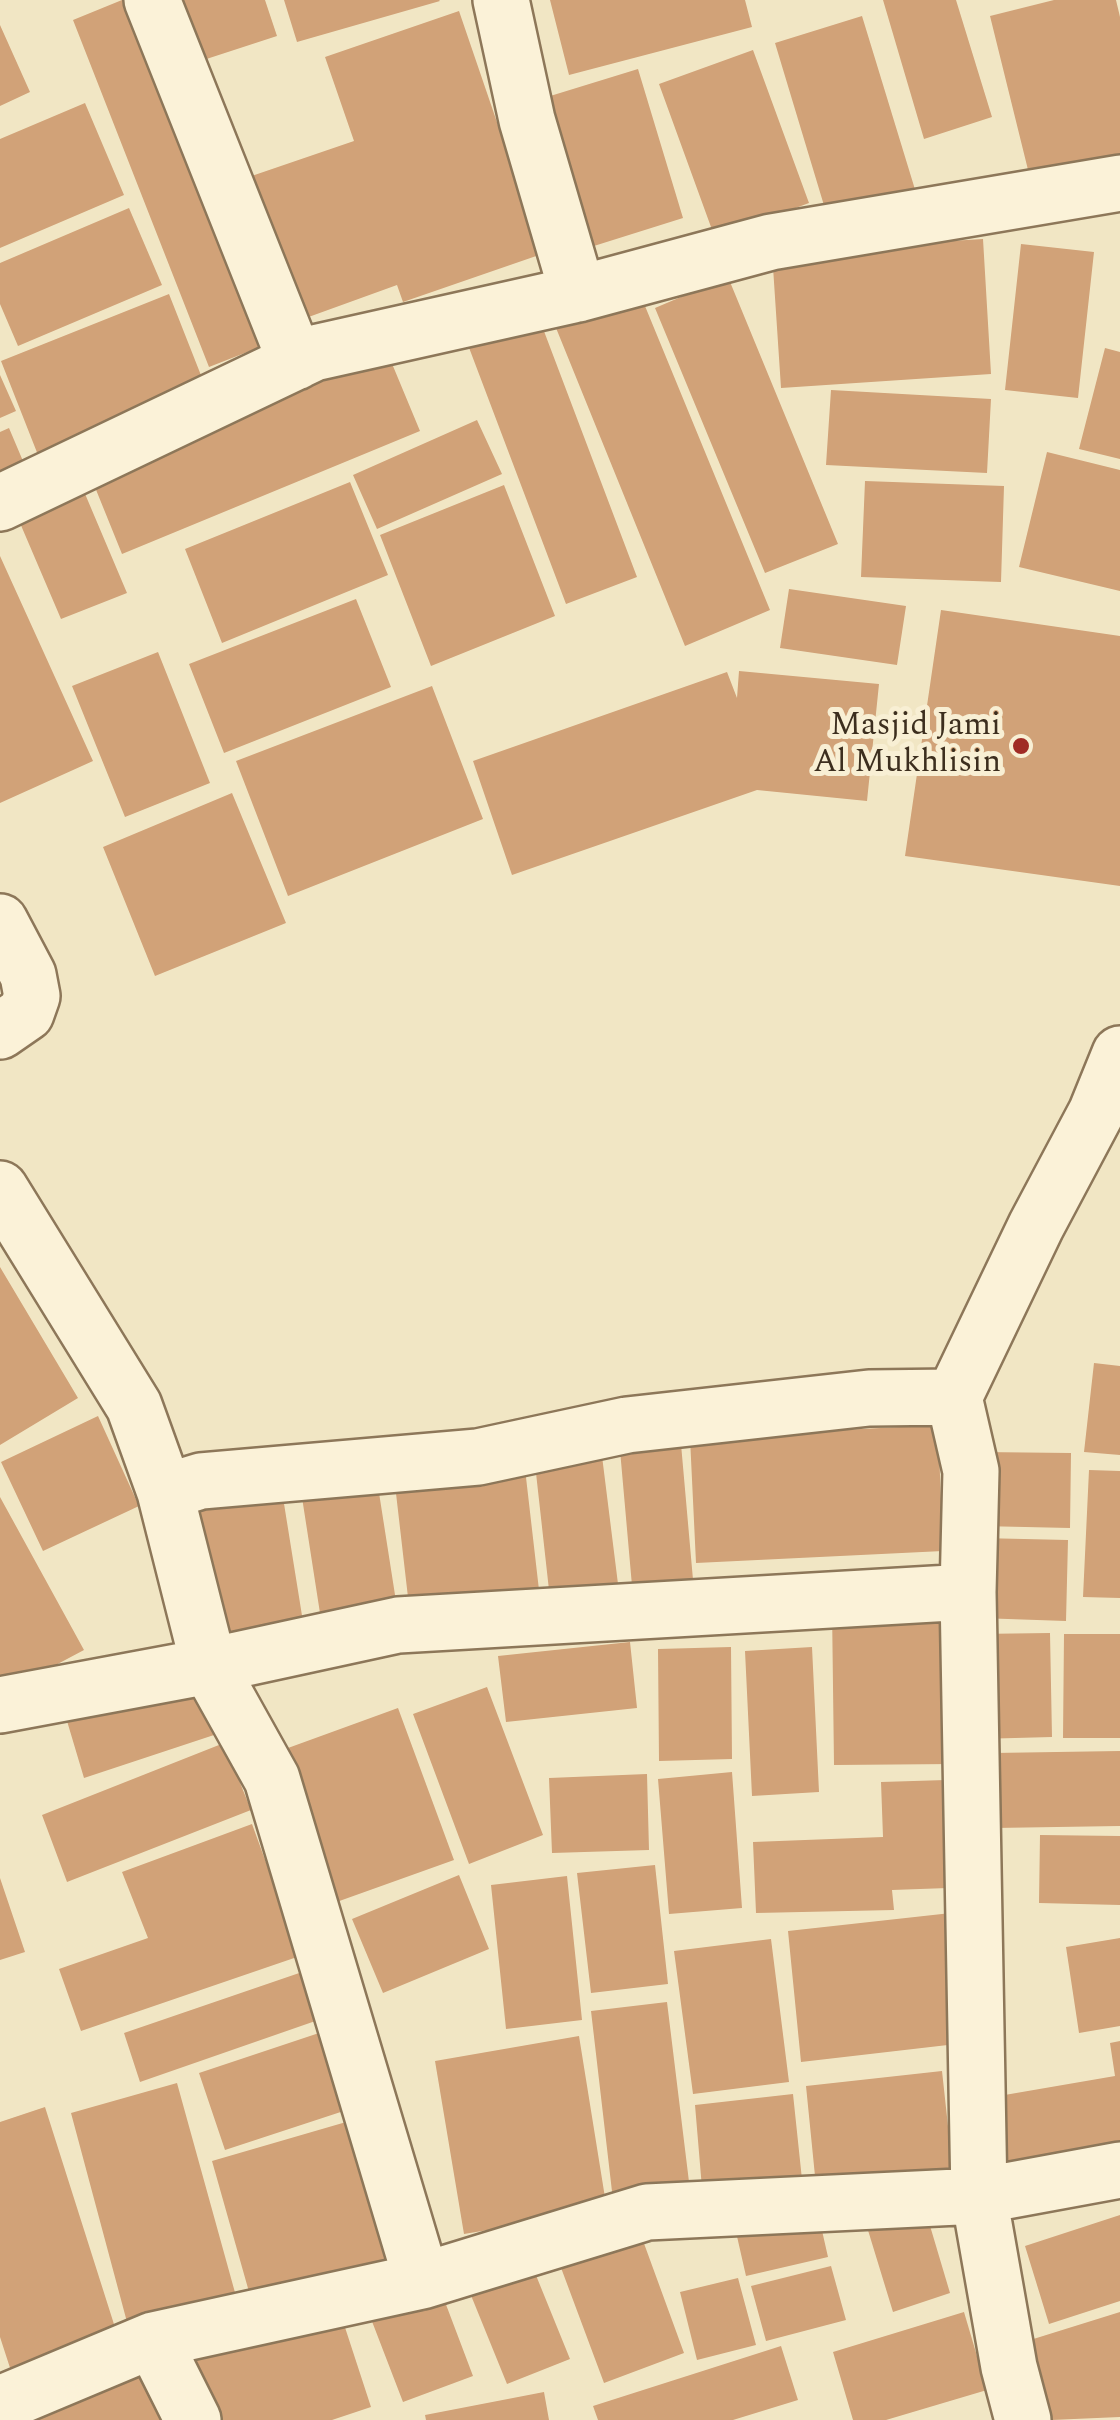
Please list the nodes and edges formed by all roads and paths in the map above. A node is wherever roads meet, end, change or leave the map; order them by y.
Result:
1 (152, 0) edge
2 (501, 0) edge
3 (1120, 183) edge
4 (578, 294) junction
5 (296, 362) junction
6 (0, 503) edge
7 (0, 922) edge
8 (0, 1031) edge
9 (1120, 1054) edge
10 (0, 1188) edge
11 (954, 1396) junction
12 (165, 1492) junction
13 (968, 1592) junction
14 (210, 1666) junction
15 (0, 1705) edge
16 (1120, 2170) edge
17 (979, 2196) junction
18 (422, 2281) junction
19 (153, 2340) junction
20 (0, 2404) edge
21 (193, 2420) edge
22 (1023, 2420) edge

1 - 5 street
2 - 4 street
3 - 4 street
4 - 5 street
5 - 6 street
7 - 8 street
9 - 11 street
10 - 12 street
11 - 12 street
11 - 13 street
12 - 14 street
13 - 14 street
13 - 17 street
14 - 15 street
14 - 18 street
16 - 17 street
17 - 18 street
17 - 22 street
18 - 19 street
19 - 20 street
19 - 21 street

